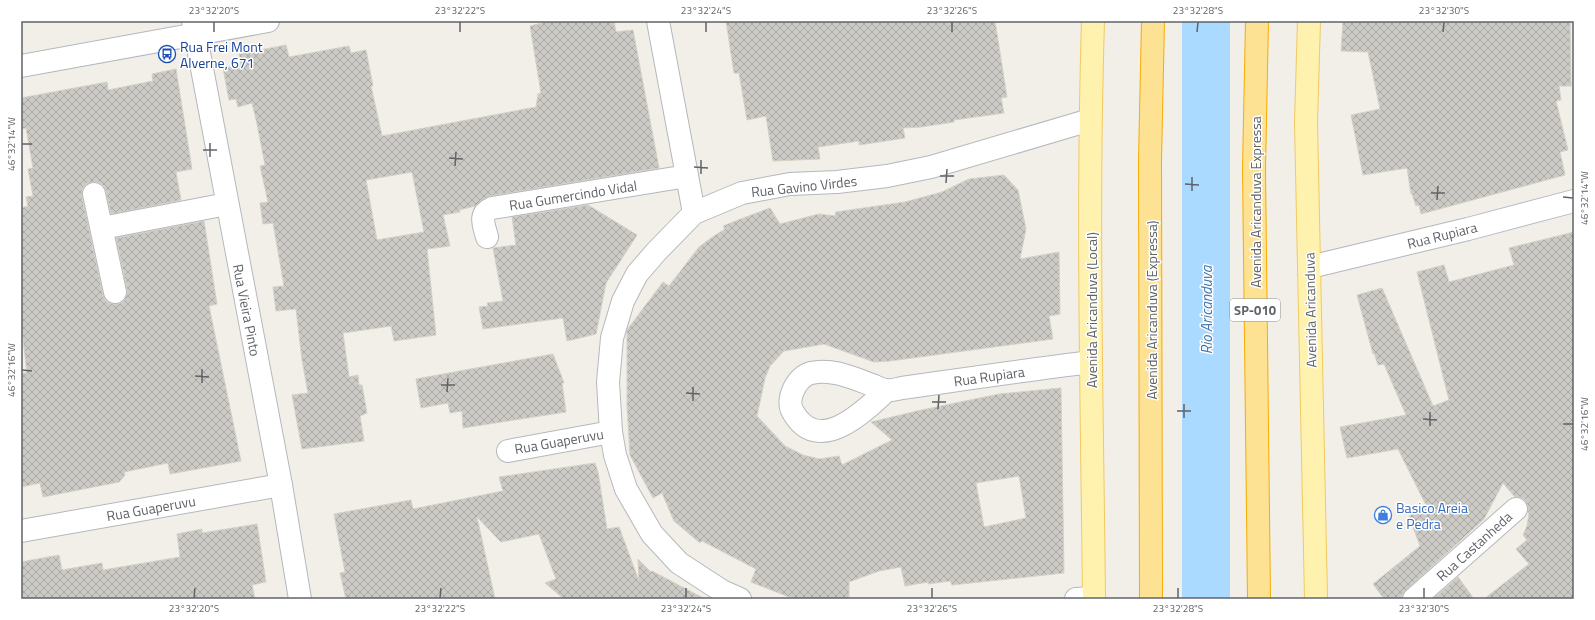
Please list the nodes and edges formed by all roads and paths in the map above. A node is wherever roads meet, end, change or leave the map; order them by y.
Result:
1 (268, 21) edge
2 (658, 21) edge
3 (1094, 21) edge
4 (1153, 21) edge
5 (1257, 21) edge
6 (1309, 21) edge
7 (194, 28) edge
8 (21, 66) edge
9 (1090, 120) junction
10 (687, 176) junction
11 (94, 194) dead end
12 (1574, 201) edge
13 (227, 204) junction
14 (694, 213) junction
15 (102, 228) junction
16 (487, 237) dead end
17 (1310, 267) junction
18 (115, 292) dead end
19 (1091, 362) junction
20 (887, 390) dead end
21 (611, 432) junction
22 (508, 451) dead end
23 (281, 485) junction
24 (1516, 508) dead end
25 (21, 531) edge
26 (300, 599) edge
27 (740, 599) edge
28 (1088, 599) edge
29 (1152, 599) edge
30 (1259, 599) edge
31 (1316, 599) edge
32 (1414, 599) edge

1 - 7 street
2 - 10 street
3 - 9 main road, Avenida Aricanduva (Local)
4 - 29 highway, Avenida Aricanduva (Expressa)
5 - 30 highway, Avenida Aricanduva Expressa / SP-010
6 - 17 main road, Avenida Aricanduva
7 - 8 street
7 - 13 street, Rua Vieira Pinto
9 - 14 street, Rua Gavino Virdes
9 - 19 main road, Avenida Aricanduva (Local)
10 - 14 street
10 - 16 street, Rua Gumercindo Vidal
11 - 15 street
12 - 17 street, Rua Rupiara
13 - 15 street
13 - 23 street, Rua Vieira Pinto
14 - 21 street, Rua Gavino Virdes
15 - 18 street
17 - 31 main road, Avenida Aricanduva
19 - 20 street, Rua Rupiara
19 - 28 main road, Avenida Aricanduva (Local)
21 - 22 street, Rua Guaperuvu
21 - 27 street, Rua Gavino Virdes
23 - 25 street, Rua Guaperuvu
23 - 26 street, Rua Vieira Pinto
24 - 32 street, Rua Castanheda

